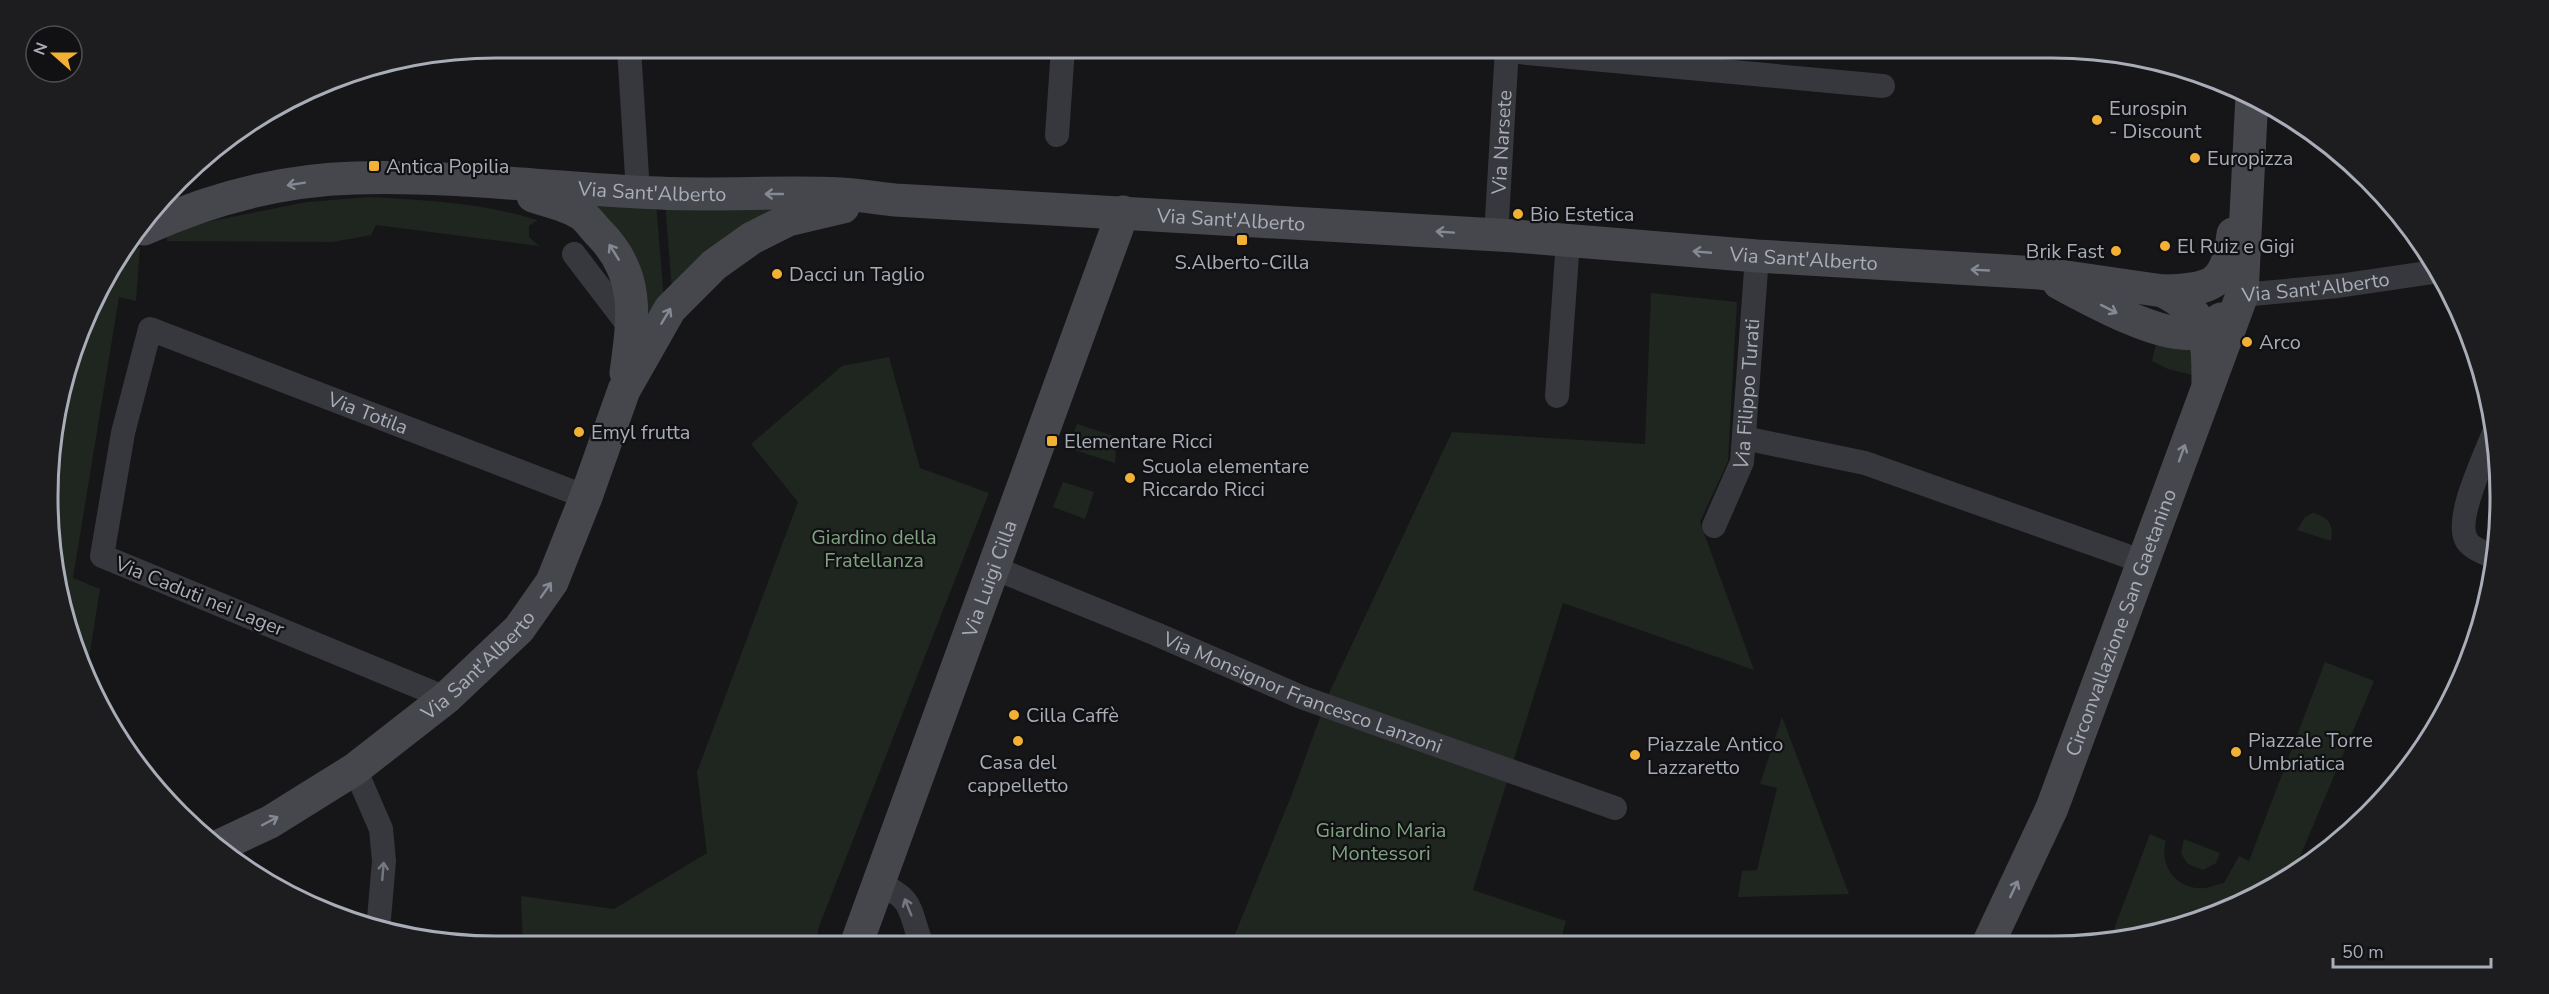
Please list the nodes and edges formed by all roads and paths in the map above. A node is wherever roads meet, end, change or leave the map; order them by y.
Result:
1 (630, 58) edge
2 (1062, 58) edge
3 (1507, 58) edge
4 (1591, 58) edge
5 (1883, 86) dead end
6 (2243, 103) edge
7 (2251, 107) edge
8 (1057, 135) dead end
9 (410, 179) junction
10 (639, 192) junction
11 (895, 200) junction
12 (1123, 212) junction
13 (153, 225) edge
14 (1496, 236) junction
15 (1568, 241) junction
16 (574, 254) dead end
17 (1756, 256) junction
18 (2039, 273) junction
19 (2429, 273) edge
20 (2163, 291) junction
21 (2242, 295) junction
22 (150, 329) joint
23 (632, 330) junction
24 (2204, 330) junction
25 (2208, 385) junction
26 (624, 390) junction
27 (1557, 396) dead end
28 (1744, 438) junction
29 (2488, 449) edge
30 (586, 497) junction
31 (1714, 526) dead end
32 (2487, 554) edge
33 (2144, 562) junction
34 (994, 568) junction
35 (446, 698) junction
36 (355, 769) junction
37 (1615, 807) dead end
38 (226, 842) edge
39 (878, 883) junction
40 (379, 919) edge
41 (859, 936) edge
42 (919, 936) edge
43 (1992, 936) edge

1 - 10 street
2 - 8 street
3 - 14 street, Via Narsete
4 - 5 street
6 - 20 street
7 - 21 street, Circonvallazione San Gaetanino
9 - 10 street, Via Sant'Alberto
9 -> 13 street, Via Sant'Alberto
23 -> 9 street, Via Sant'Alberto
11 -> 10 street, Via Sant'Alberto
11 - 12 street, Via Sant'Alberto
26 -> 11 street, Via Sant'Alberto
14 -> 12 street, Via Sant'Alberto
12 - 34 street, Via Luigi Cilla
14 - 15 street, Via Sant'Alberto
17 -> 15 street, Via Sant'Alberto
15 - 27 street
16 - 23 street
18 -> 17 street, Via Sant'Alberto
17 - 28 street, Via Filippo Turati
18 - 20 street, Via Sant'Alberto
18 -> 24 street, Via Sant'Alberto
19 - 21 street, Via Sant'Alberto
20 - 24 street, Via Sant'Alberto
21 - 24 street, Via Sant'Alberto
21 - 25 street, Circonvallazione San Gaetanino
22 - 30 street, Via Totila
22 - 35 street, Via Caduti nei Lager
23 - 26 street, Via Sant'Alberto
24 - 25 street, Via Sant'Alberto
33 -> 25 street, Circonvallazione San Gaetanino
26 - 30 street, Via Sant'Alberto
28 - 31 street, Via Filippo Turati
28 - 33 street
29 - 32 street
35 -> 30 street, Via Sant'Alberto
43 -> 33 street, Circonvallazione San Gaetanino
34 - 37 street, Via Monsignor Francesco Lanzoni
34 - 39 street, Via Luigi Cilla
35 - 36 street, Via Sant'Alberto
38 -> 36 street, Via Sant'Alberto
40 -> 36 street
39 - 41 street, Via Luigi Cilla
42 -> 39 street

